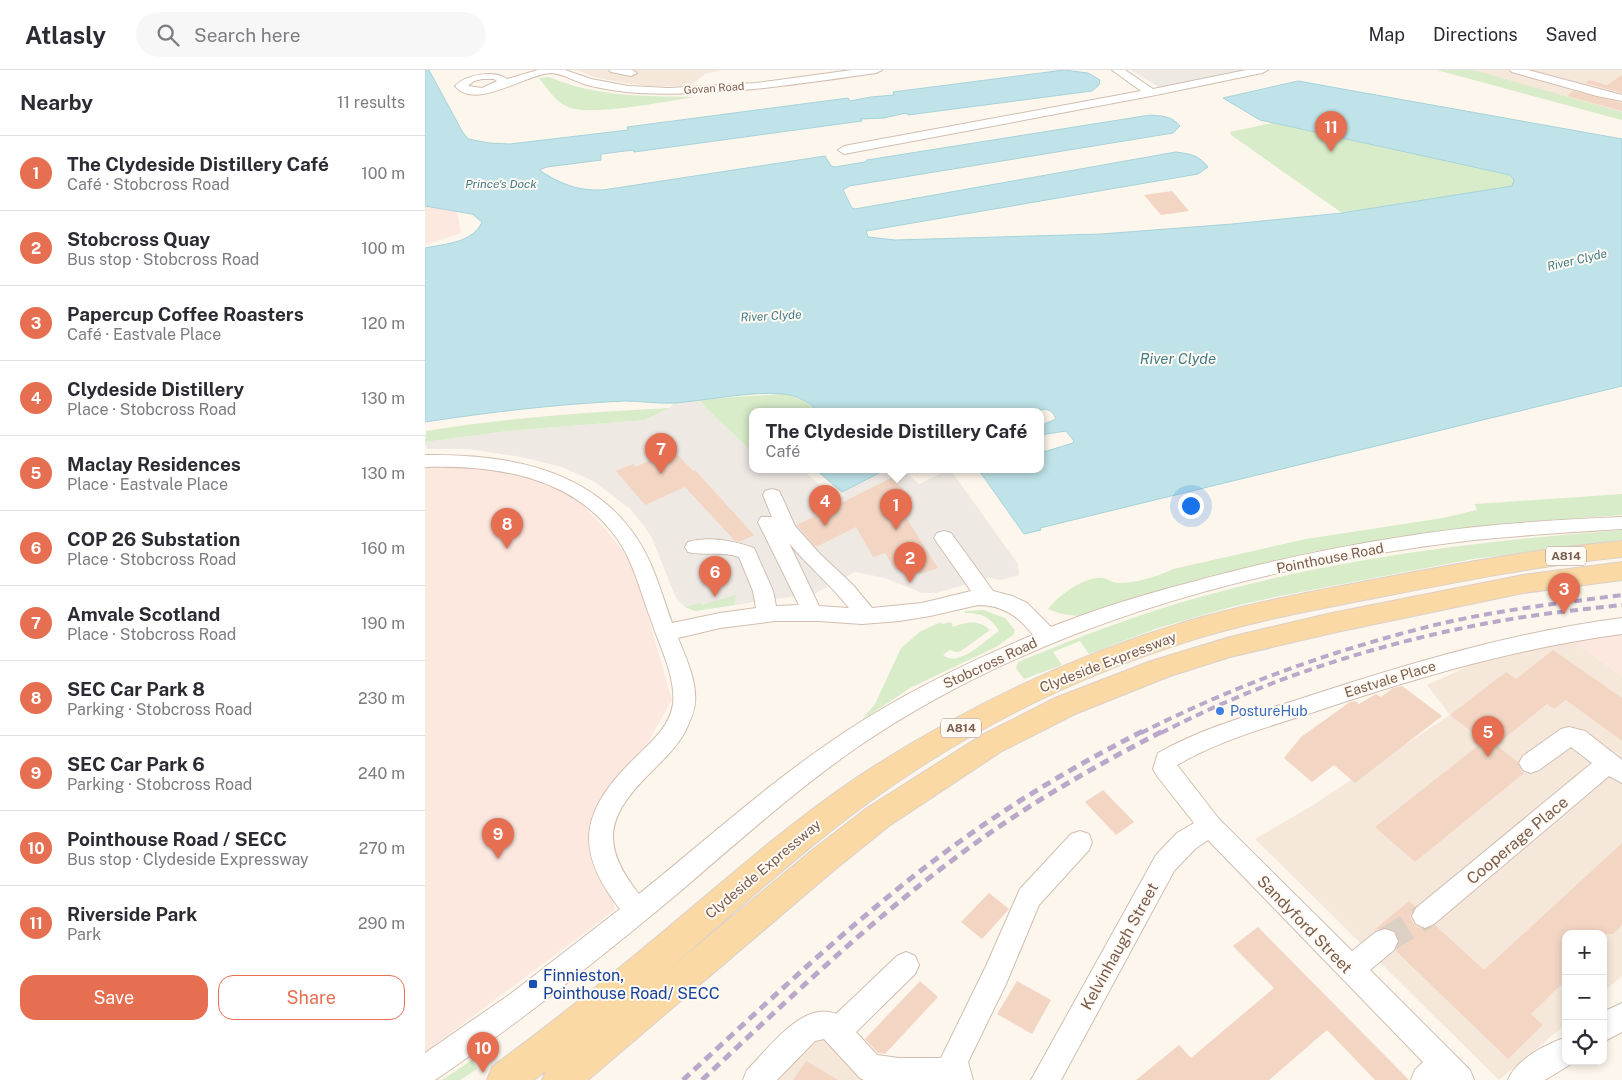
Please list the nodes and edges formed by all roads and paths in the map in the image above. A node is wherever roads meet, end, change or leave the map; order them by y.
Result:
1 (550, 70) edge
2 (554, 70) edge
3 (615, 70) edge
4 (876, 70) edge
5 (1117, 70) edge
6 (1262, 70) edge
7 (1516, 70) edge
8 (631, 73) dead end
9 (1571, 73) dead end
10 (491, 76) edge
11 (1565, 84) junction
12 (1151, 93) junction
13 (1622, 98) edge
14 (843, 150) dead end
15 (425, 461) edge
16 (772, 495) dead end
17 (768, 522) dead end
18 (1622, 523) edge
19 (944, 538) dead end
20 (695, 547) dead end
21 (1622, 549) edge
22 (1622, 571) edge
23 (987, 598) junction
24 (812, 613) junction
25 (767, 614) junction
26 (867, 616) junction
27 (1622, 626) edge
28 (665, 633) junction
29 (1047, 637) junction
30 (1166, 760) joint
31 (1531, 763) dead end
32 (1615, 768) edge
33 (1210, 826) junction
34 (1080, 842) dead end
35 (637, 911) junction
36 (1425, 916) tunnel mouth
37 (1385, 941) tunnel mouth
38 (907, 965) dead end
39 (1350, 970) junction
40 (1622, 1017) edge
41 (1607, 1026) edge
42 (837, 1032) junction
43 (1562, 1053) edge
44 (425, 1070) edge
45 (1443, 1074) edge
46 (958, 1076) edge
47 (505, 1080) edge
48 (560, 1080) edge
49 (757, 1080) edge
50 (1045, 1080) edge
51 (1522, 1080) edge

1 - 10 street
2 - 4 street, Govan Road
3 - 8 street
5 - 12 street
6 - 12 street
7 - 11 street
9 - 11 street
11 - 13 street
12 - 14 street
15 - 28 street
16 - 26 street
17 - 24 street
18 - 29 street, Pointhouse Road
19 - 23 street
20 - 25 street
21 - 47 main road, Clydeside Expressway / A814
22 - 48 main road, Clydeside Expressway / A814
23 - 26 street, Stobcross Road
23 - 29 street, Stobcross Road
24 - 25 street, Stobcross Road
24 - 26 street, Stobcross Road
25 - 28 street, Stobcross Road
27 - 30 street, Eastvale Place
28 - 35 street
29 - 35 street, Stobcross Road
30 - 33 street, Sandyford Street
31 - 32 street, Cooperage Place
32 - 36 street, Cooperage Place
33 - 39 street, Sandyford Street
33 - 50 street, Kelvinhaugh Street
34 - 46 street
35 - 44 street, Stobcross Road
37 - 39 street
38 - 42 street
39 - 45 street, Sandyford Street
40 - 41 street
42 - 46 street
42 - 49 street
43 - 51 street

